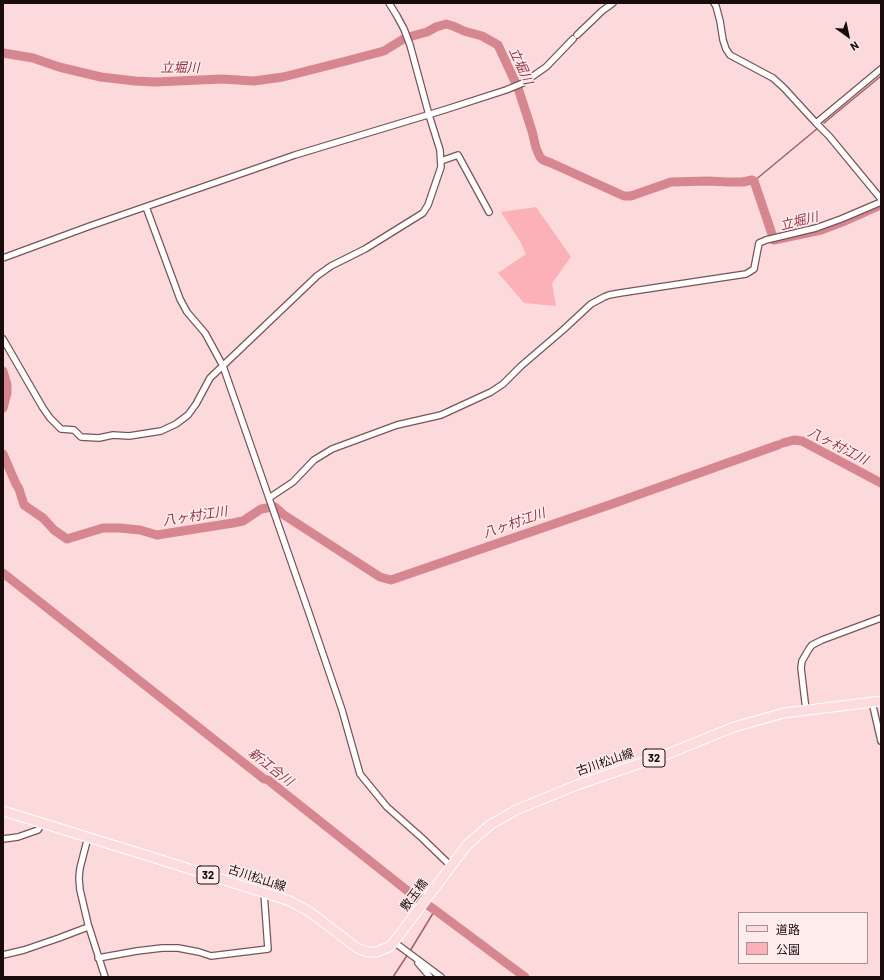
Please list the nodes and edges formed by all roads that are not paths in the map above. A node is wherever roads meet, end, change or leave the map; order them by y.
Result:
1 (389, 3) edge
2 (613, 3) edge
3 (714, 3) edge
4 (881, 69) edge
5 (429, 115) junction
6 (816, 123) junction
7 (441, 161) junction
8 (881, 199) edge
9 (881, 202) edge
10 (146, 207) junction
11 (489, 212) dead end
12 (3, 258) edge
13 (3, 339) edge
14 (223, 366) junction
15 (269, 498) junction
16 (881, 618) edge
17 (876, 702) edge
18 (806, 710) junction
19 (881, 741) edge
20 (3, 811) edge
21 (42, 823) junction
22 (88, 837) junction
23 (3, 839) edge
24 (451, 866) junction
25 (264, 893) junction
26 (88, 927) junction
27 (395, 940) junction
28 (3, 954) edge
29 (413, 957) junction
30 (98, 958) junction
31 (105, 977) edge
32 (430, 977) edge
33 (441, 977) edge

1 - 5 street
2 - 5 street
3 - 6 street
4 - 6 street
5 - 7 street
5 - 10 street
6 - 8 street
7 - 11 street
7 - 14 street
9 - 15 street
10 - 12 street
10 - 14 street
13 - 14 street
14 - 15 street
15 - 24 street
16 - 18 street
17 - 18 main road, 古川松山線 / 32
17 - 19 street
18 - 24 main road, 古川松山線 / 32
20 - 21 main road, 古川松山線 / 32
21 - 22 main road, 古川松山線 / 32
21 - 23 street
22 - 25 main road, 古川松山線 / 32
22 - 26 street
24 - 27 main road, 敷玉橋 / 32
25 - 27 main road, 古川松山線 / 32
25 - 30 street
26 - 28 street
26 - 30 street
27 - 29 street
29 - 32 street
29 - 33 street
30 - 31 street

